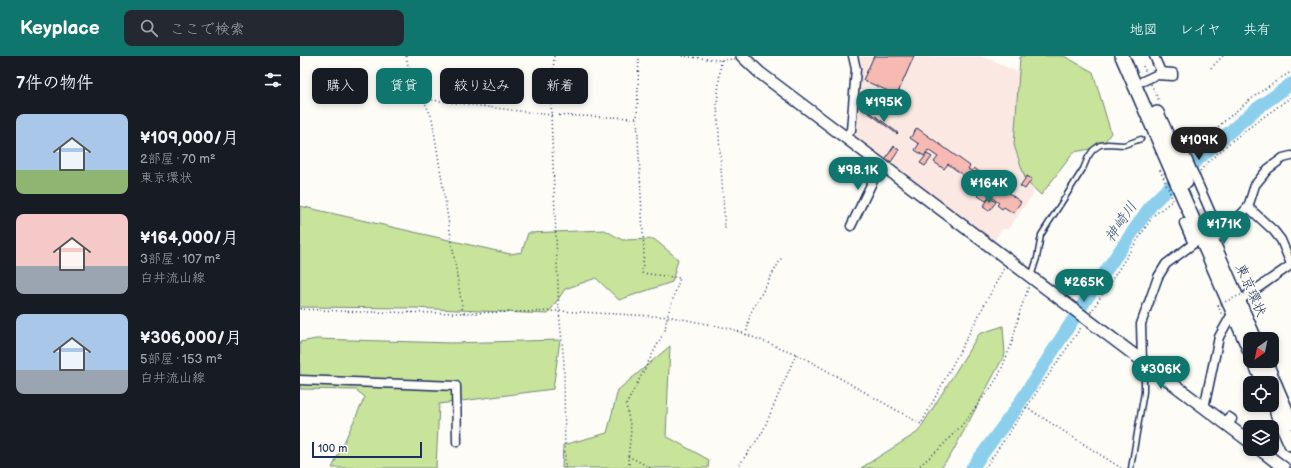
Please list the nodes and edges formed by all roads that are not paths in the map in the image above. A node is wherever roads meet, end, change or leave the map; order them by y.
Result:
1 (854, 56) edge
2 (1122, 56) edge
3 (1132, 56) edge
4 (1154, 56) edge
5 (744, 58) edge
6 (1143, 81) junction
7 (845, 138) junction
8 (1141, 139) dead end
9 (1291, 156) edge
10 (881, 164) junction
11 (1174, 164) junction
12 (1181, 189) junction
13 (1248, 207) junction
14 (1184, 223) dead end
15 (851, 226) dead end
16 (1291, 264) edge
17 (1032, 278) junction
18 (1235, 305) junction
19 (1244, 332) edge
20 (1251, 332) edge
21 (1143, 362) junction
22 (1267, 368) edge
23 (300, 380) edge
24 (1204, 408) junction
25 (1277, 412) edge
26 (1291, 422) edge
27 (1243, 437) edge
28 (457, 442) dead end
29 (1291, 444) edge
30 (1267, 456) edge
31 (1278, 466) edge
32 (1131, 468) edge

1 - 7 street
2 - 11 highway, 東京環状
3 - 6 highway, 東京環状
4 - 6 street
5 - 7 main road
6 - 11 highway, 東京環状
7 - 10 main road
8 - 17 lane
9 - 13 street
10 - 15 street
10 - 17 main road
11 - 12 highway, 東京環状
11 - 12 street
12 - 13 street
12 - 18 highway, 東京環状
13 - 16 street
14 - 21 street
16 - 18 street
17 - 21 main road
18 - 19 highway, 東京環状
18 - 20 highway, 東京環状
18 - 24 street
21 - 24 main road
21 - 32 lane
22 - 26 highway
23 - 28 street
24 - 27 main road
25 - 29 highway
30 - 31 main road

